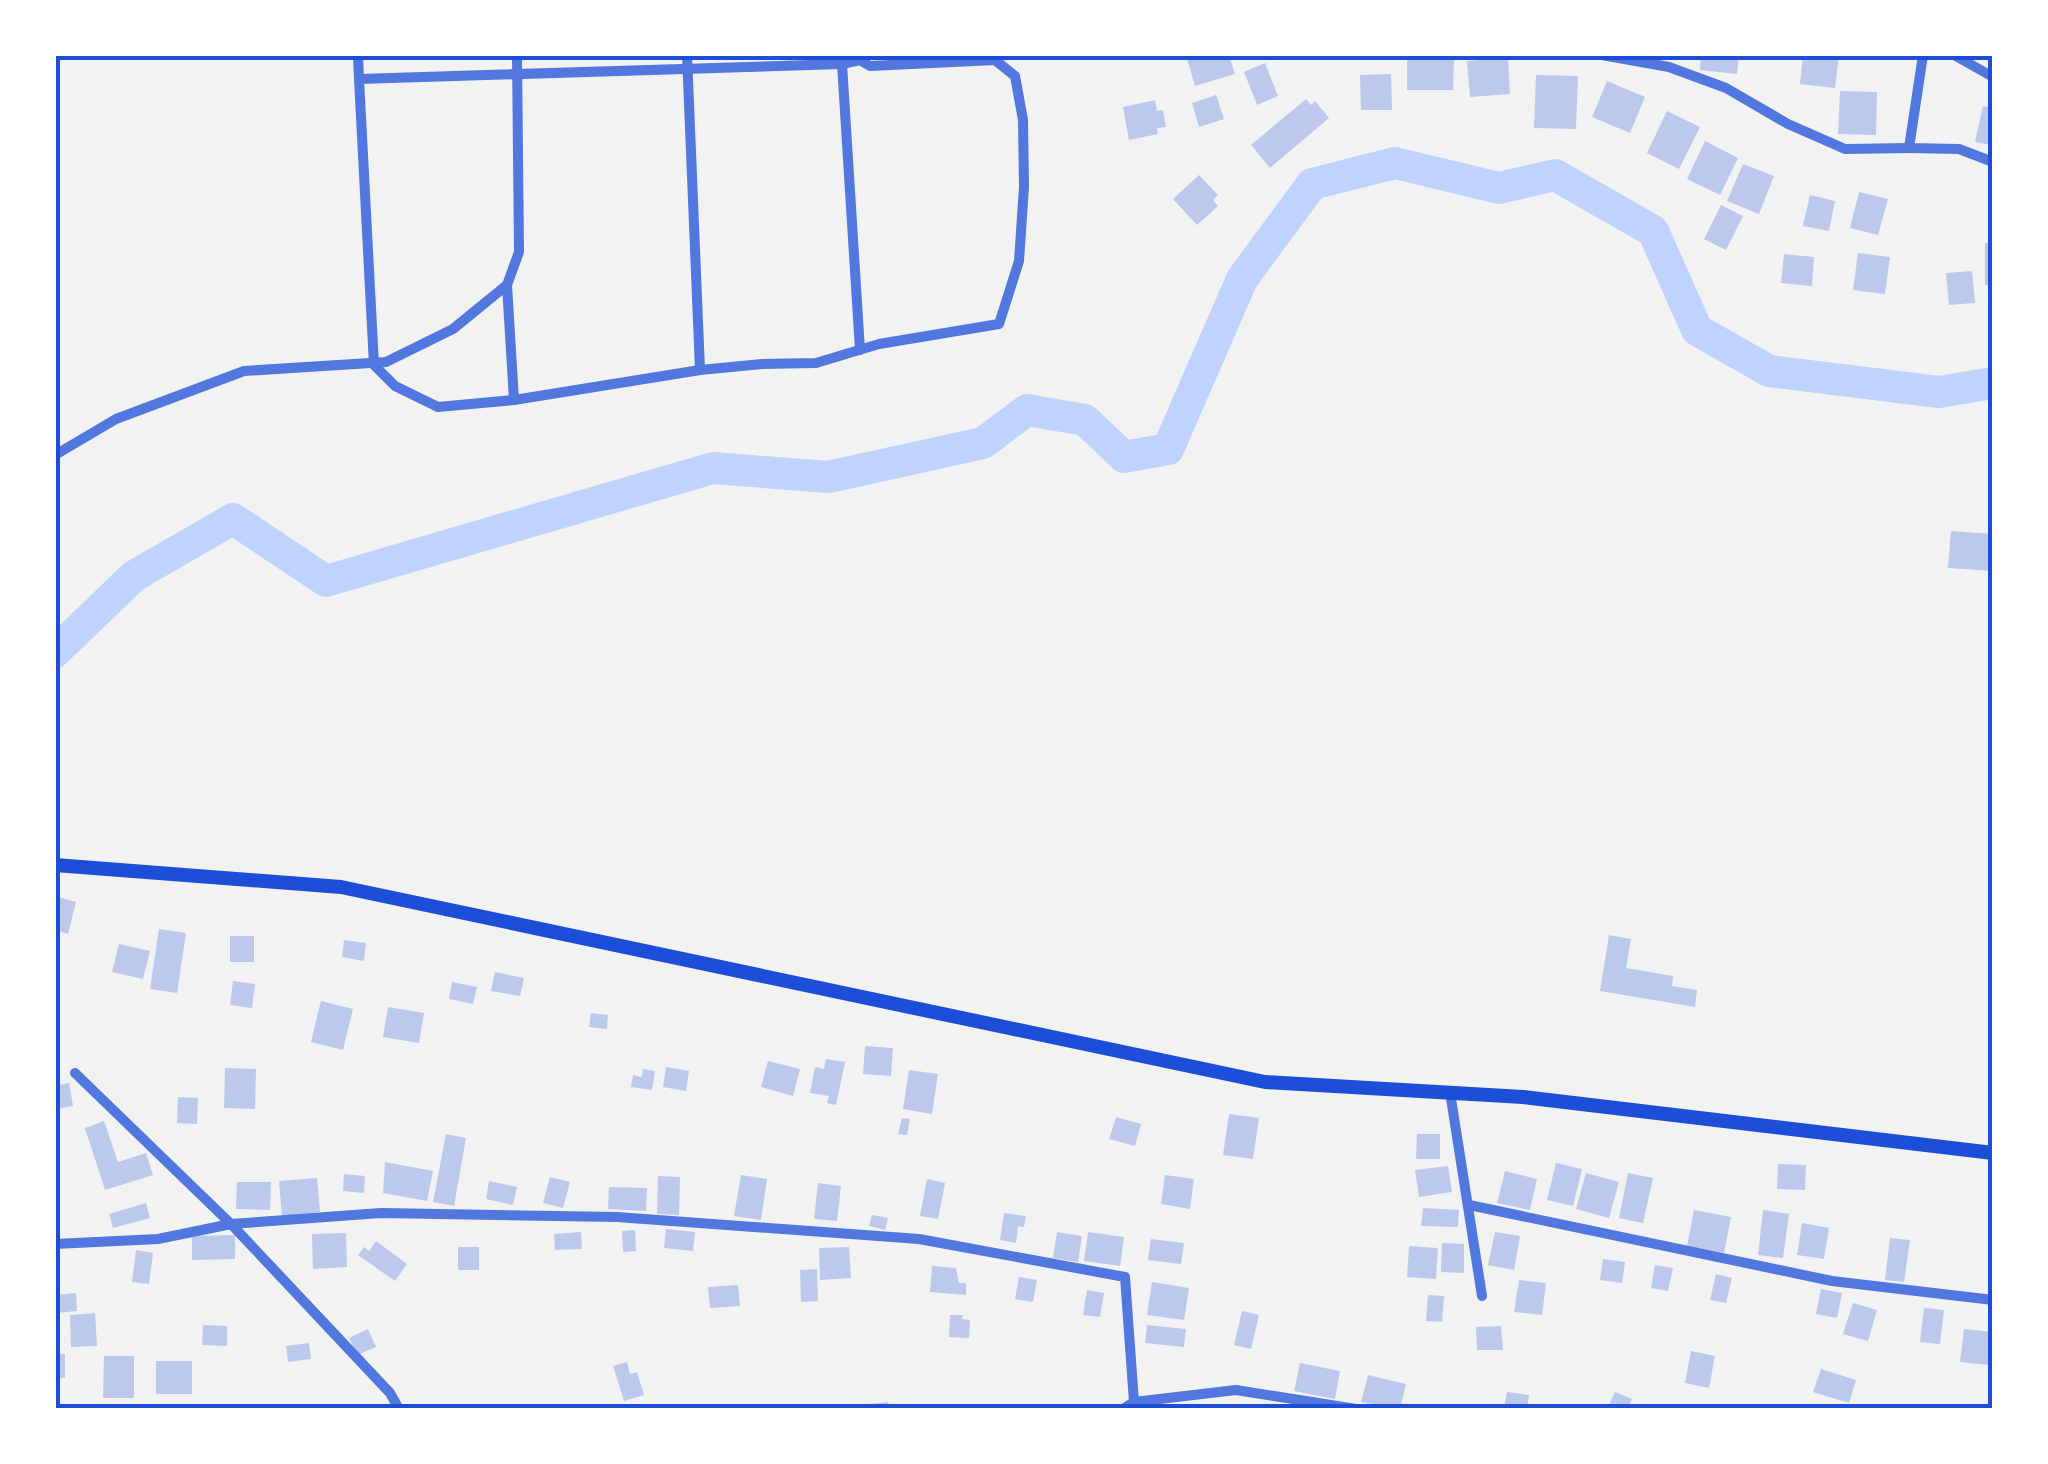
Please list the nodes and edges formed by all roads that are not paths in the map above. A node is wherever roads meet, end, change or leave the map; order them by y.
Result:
1 (358, 55) edge
2 (517, 55) edge
3 (1602, 55) edge
4 (1923, 55) edge
5 (1954, 55) edge
6 (856, 58) edge
7 (1973, 60) edge
8 (687, 61) edge
9 (842, 64) junction
10 (518, 73) junction
11 (1993, 78) edge
12 (359, 80) junction
13 (1910, 148) junction
14 (1993, 162) edge
15 (506, 285) junction
16 (860, 350) junction
17 (374, 365) junction
18 (700, 370) junction
19 (514, 400) junction
20 (55, 455) edge
21 (55, 865) edge
22 (75, 1073) dead end
23 (1450, 1092) junction
24 (1993, 1154) edge
25 (1468, 1206) junction
26 (231, 1224) junction
27 (55, 1244) edge
28 (1482, 1296) dead end
29 (1993, 1300) edge
30 (1129, 1406) edge
31 (398, 1409) edge
32 (1356, 1409) edge

1 - 12 street
2 - 10 street
3 - 13 street
4 - 13 street
5 - 7 street
6 - 9 street
6 - 16 street
7 - 11 street
8 - 9 street
8 - 10 street
8 - 18 street
9 - 16 street
10 - 12 street
10 - 15 street
12 - 17 street
13 - 14 street
15 - 17 street
15 - 19 street
16 - 18 street
17 - 19 street
17 - 20 street
18 - 19 street
21 - 23 main road
22 - 26 street
23 - 24 main road
23 - 25 street
25 - 28 street
25 - 29 street
26 - 27 street
26 - 30 street
26 - 31 street
30 - 32 street

